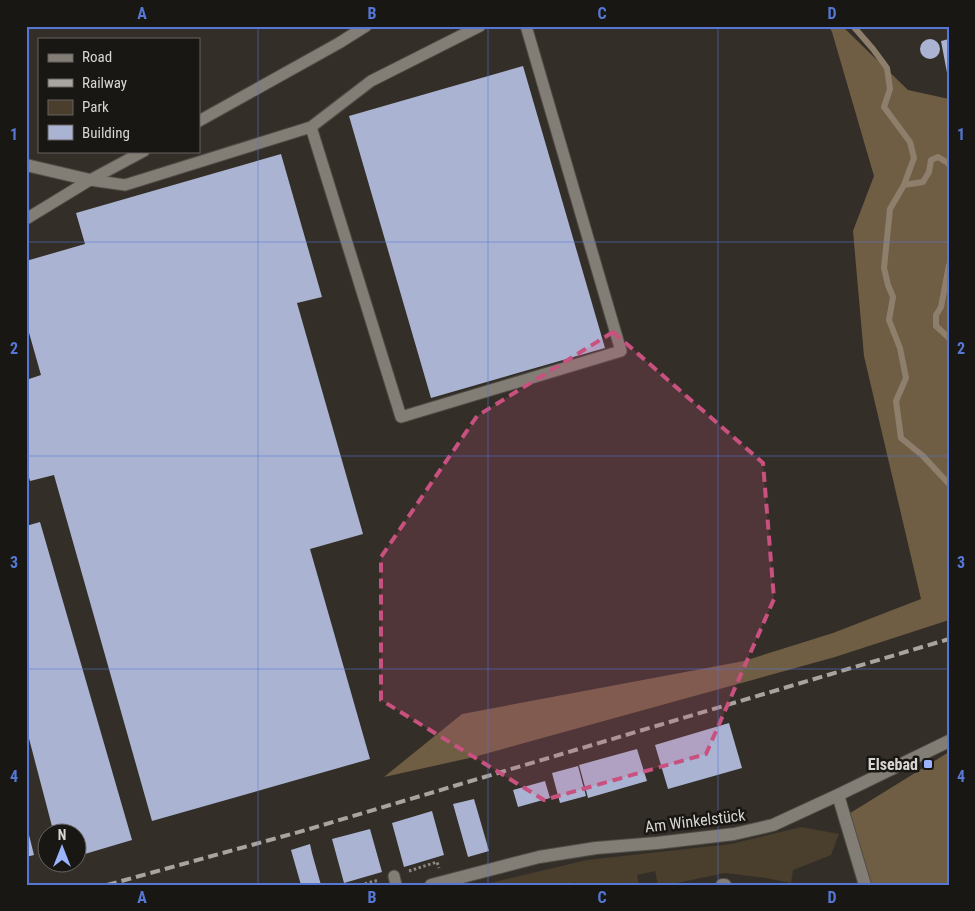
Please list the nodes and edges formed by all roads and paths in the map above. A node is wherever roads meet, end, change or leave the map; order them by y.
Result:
1 (366, 26) edge
2 (480, 26) edge
3 (526, 26) edge
4 (200, 120) edge
5 (311, 127) junction
6 (142, 152) edge
7 (26, 165) edge
8 (90, 180) junction
9 (26, 219) edge
10 (949, 741) edge
11 (838, 796) junction
12 (431, 885) edge
13 (865, 885) edge

1 - 4 lane
2 - 5 lane
3 - 5 lane
5 - 8 lane
6 - 8 lane
7 - 8 street
8 - 9 lane
10 - 11 street, Am Winkelstück
11 - 12 street, Am Winkelstück
11 - 13 street

